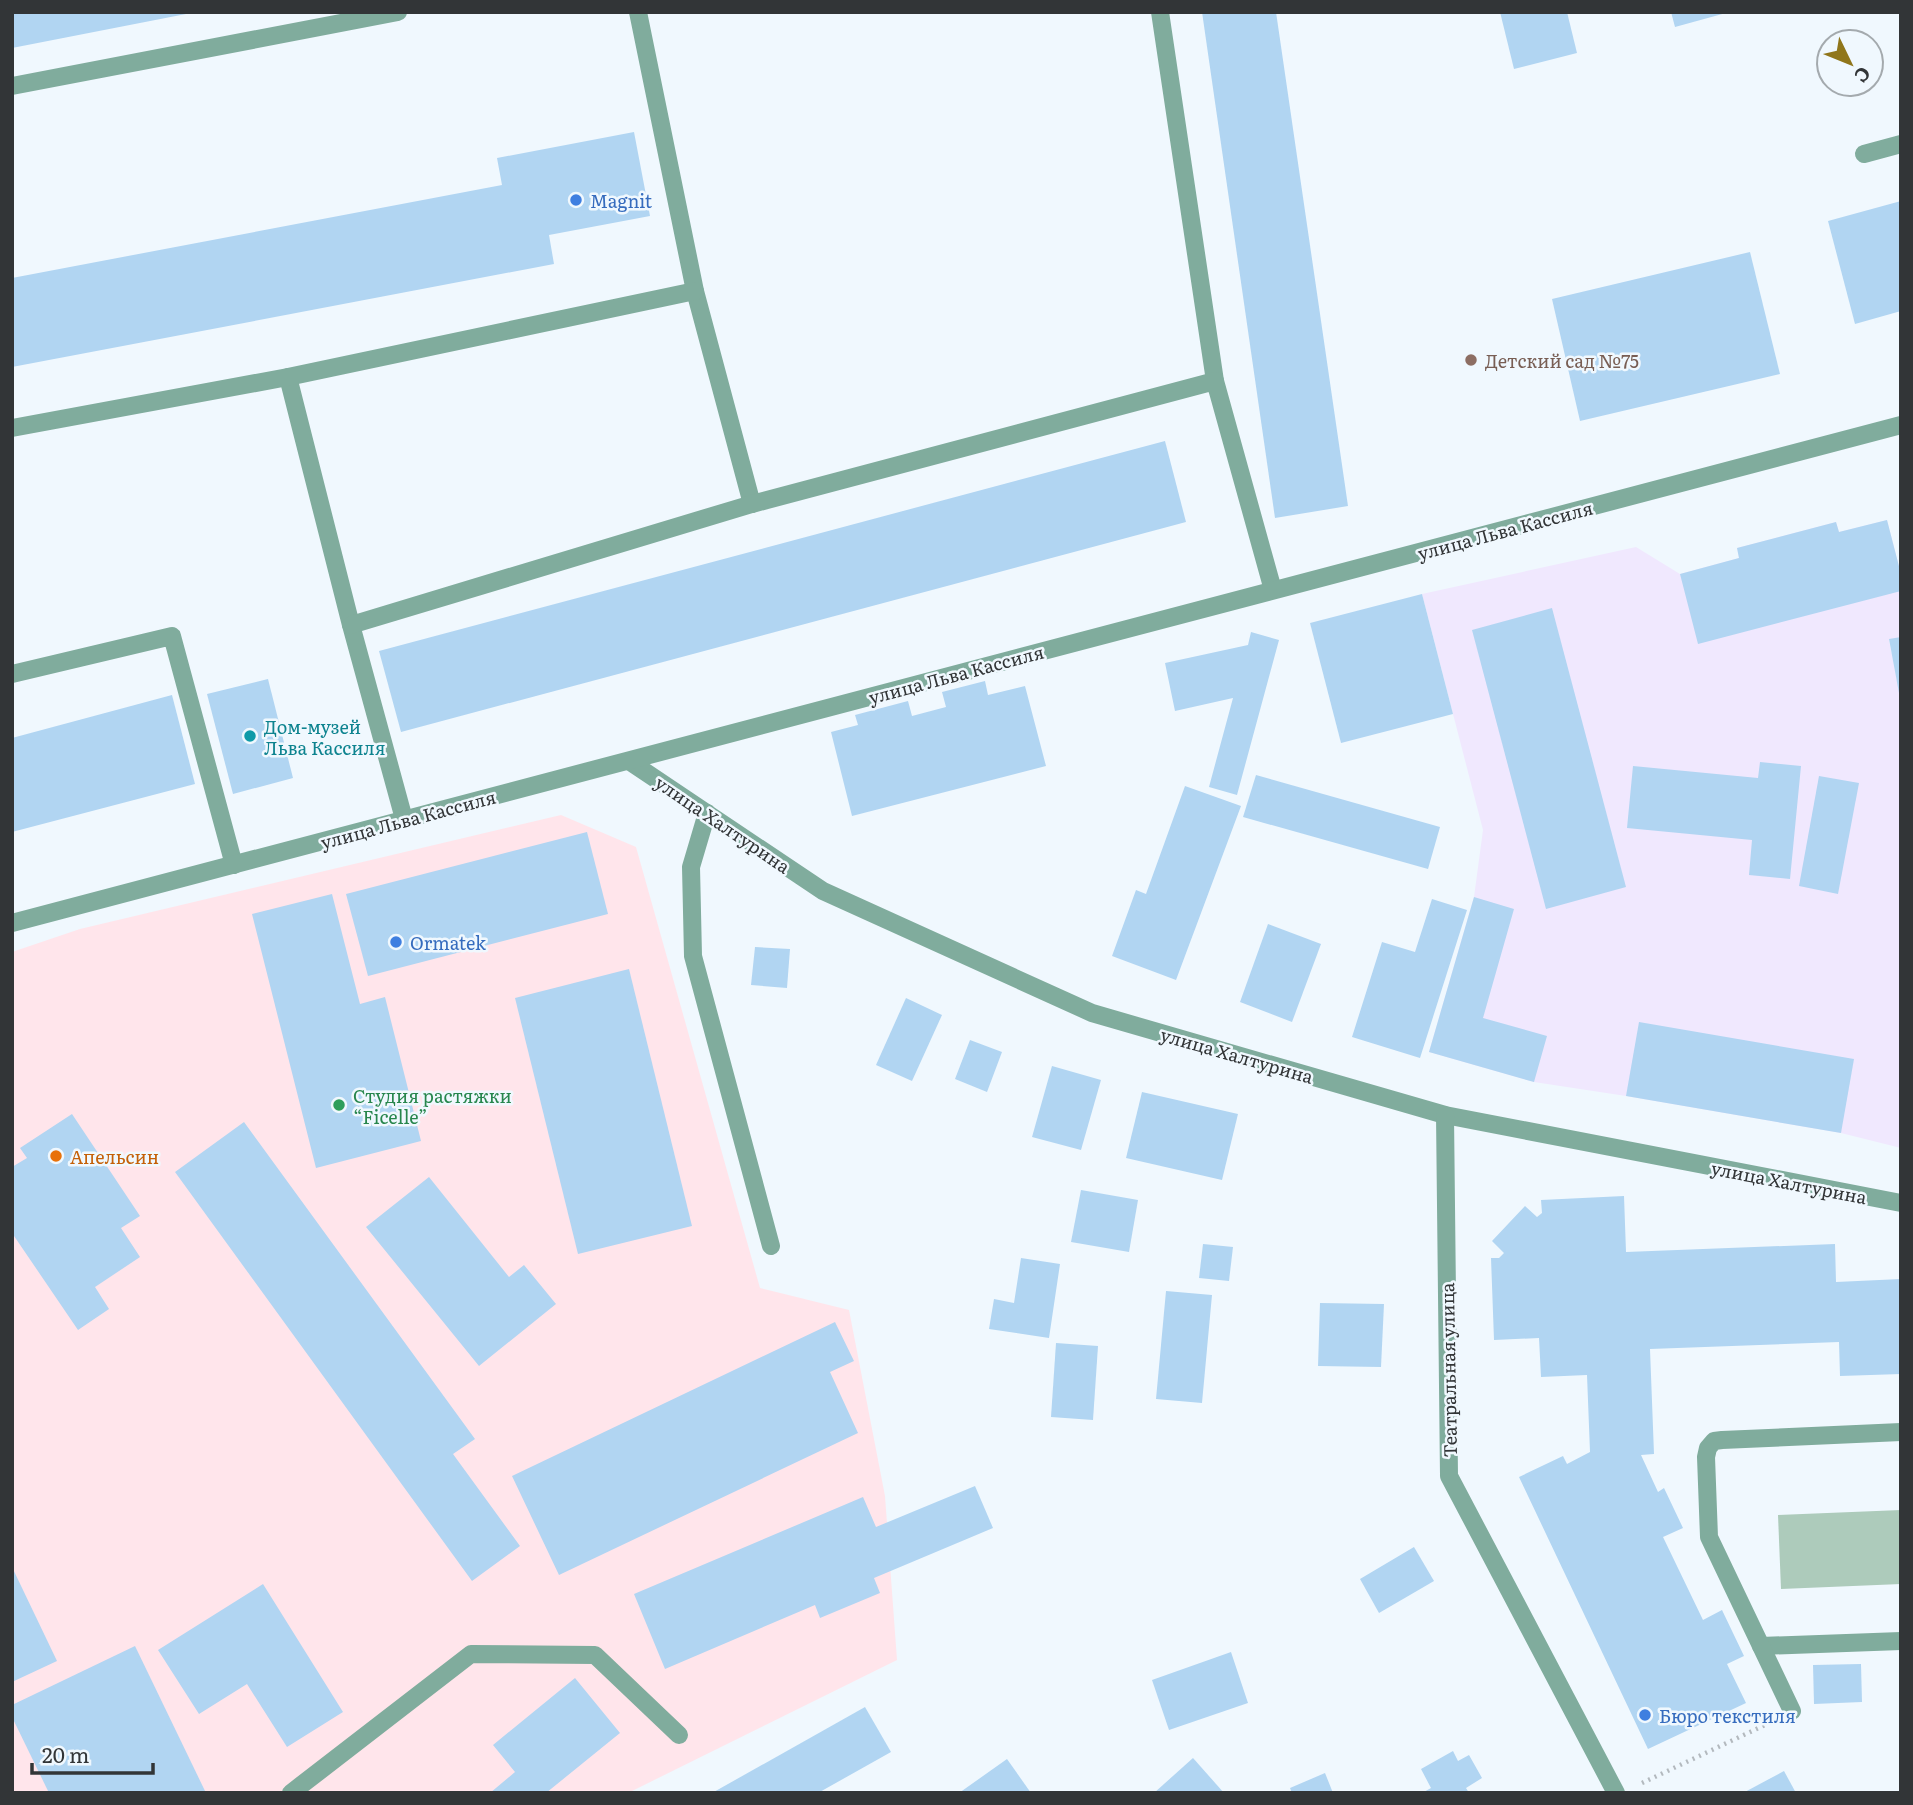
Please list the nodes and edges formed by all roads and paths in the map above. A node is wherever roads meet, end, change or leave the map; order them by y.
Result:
1 (398, 12) edge
2 (638, 12) edge
3 (1160, 12) edge
4 (12, 86) edge
5 (1901, 144) edge
6 (1864, 154) dead end
7 (695, 291) junction
8 (288, 377) junction
9 (1215, 381) junction
10 (1901, 425) edge
11 (12, 428) edge
12 (752, 505) junction
13 (1273, 590) junction
14 (351, 625) junction
15 (12, 674) edge
16 (629, 761) junction
17 (707, 813) junction
18 (404, 820) junction
19 (234, 865) junction
20 (12, 923) edge
21 (1445, 1115) junction
22 (1901, 1203) edge
23 (771, 1246) dead end
24 (1901, 1433) edge
25 (1901, 1641) edge
26 (1761, 1646) junction
27 (1792, 1711) joint
28 (679, 1735) dead end
29 (1634, 1787) dead end
30 (291, 1793) edge
31 (1616, 1793) edge

1 - 4 street
2 - 7 street
3 - 9 street
5 - 6 street
7 - 8 street
7 - 12 street
8 - 11 street
8 - 14 street
9 - 12 street
9 - 13 street
10 - 13 street, улица Льва Кассиля
12 - 14 street
13 - 16 street, улица Льва Кассиля
14 - 18 street
15 - 19 street
16 - 17 street, улица Халтурина
16 - 18 street, улица Льва Кассиля
17 - 21 street, улица Халтурина
17 - 23 street
18 - 19 street, улица Льва Кассиля
19 - 20 street, улица Льва Кассиля
21 - 22 street, улица Халтурина
21 - 31 street, Театральная улица
24 - 26 street
25 - 26 street
26 - 27 street
27 - 29 path
28 - 30 street

